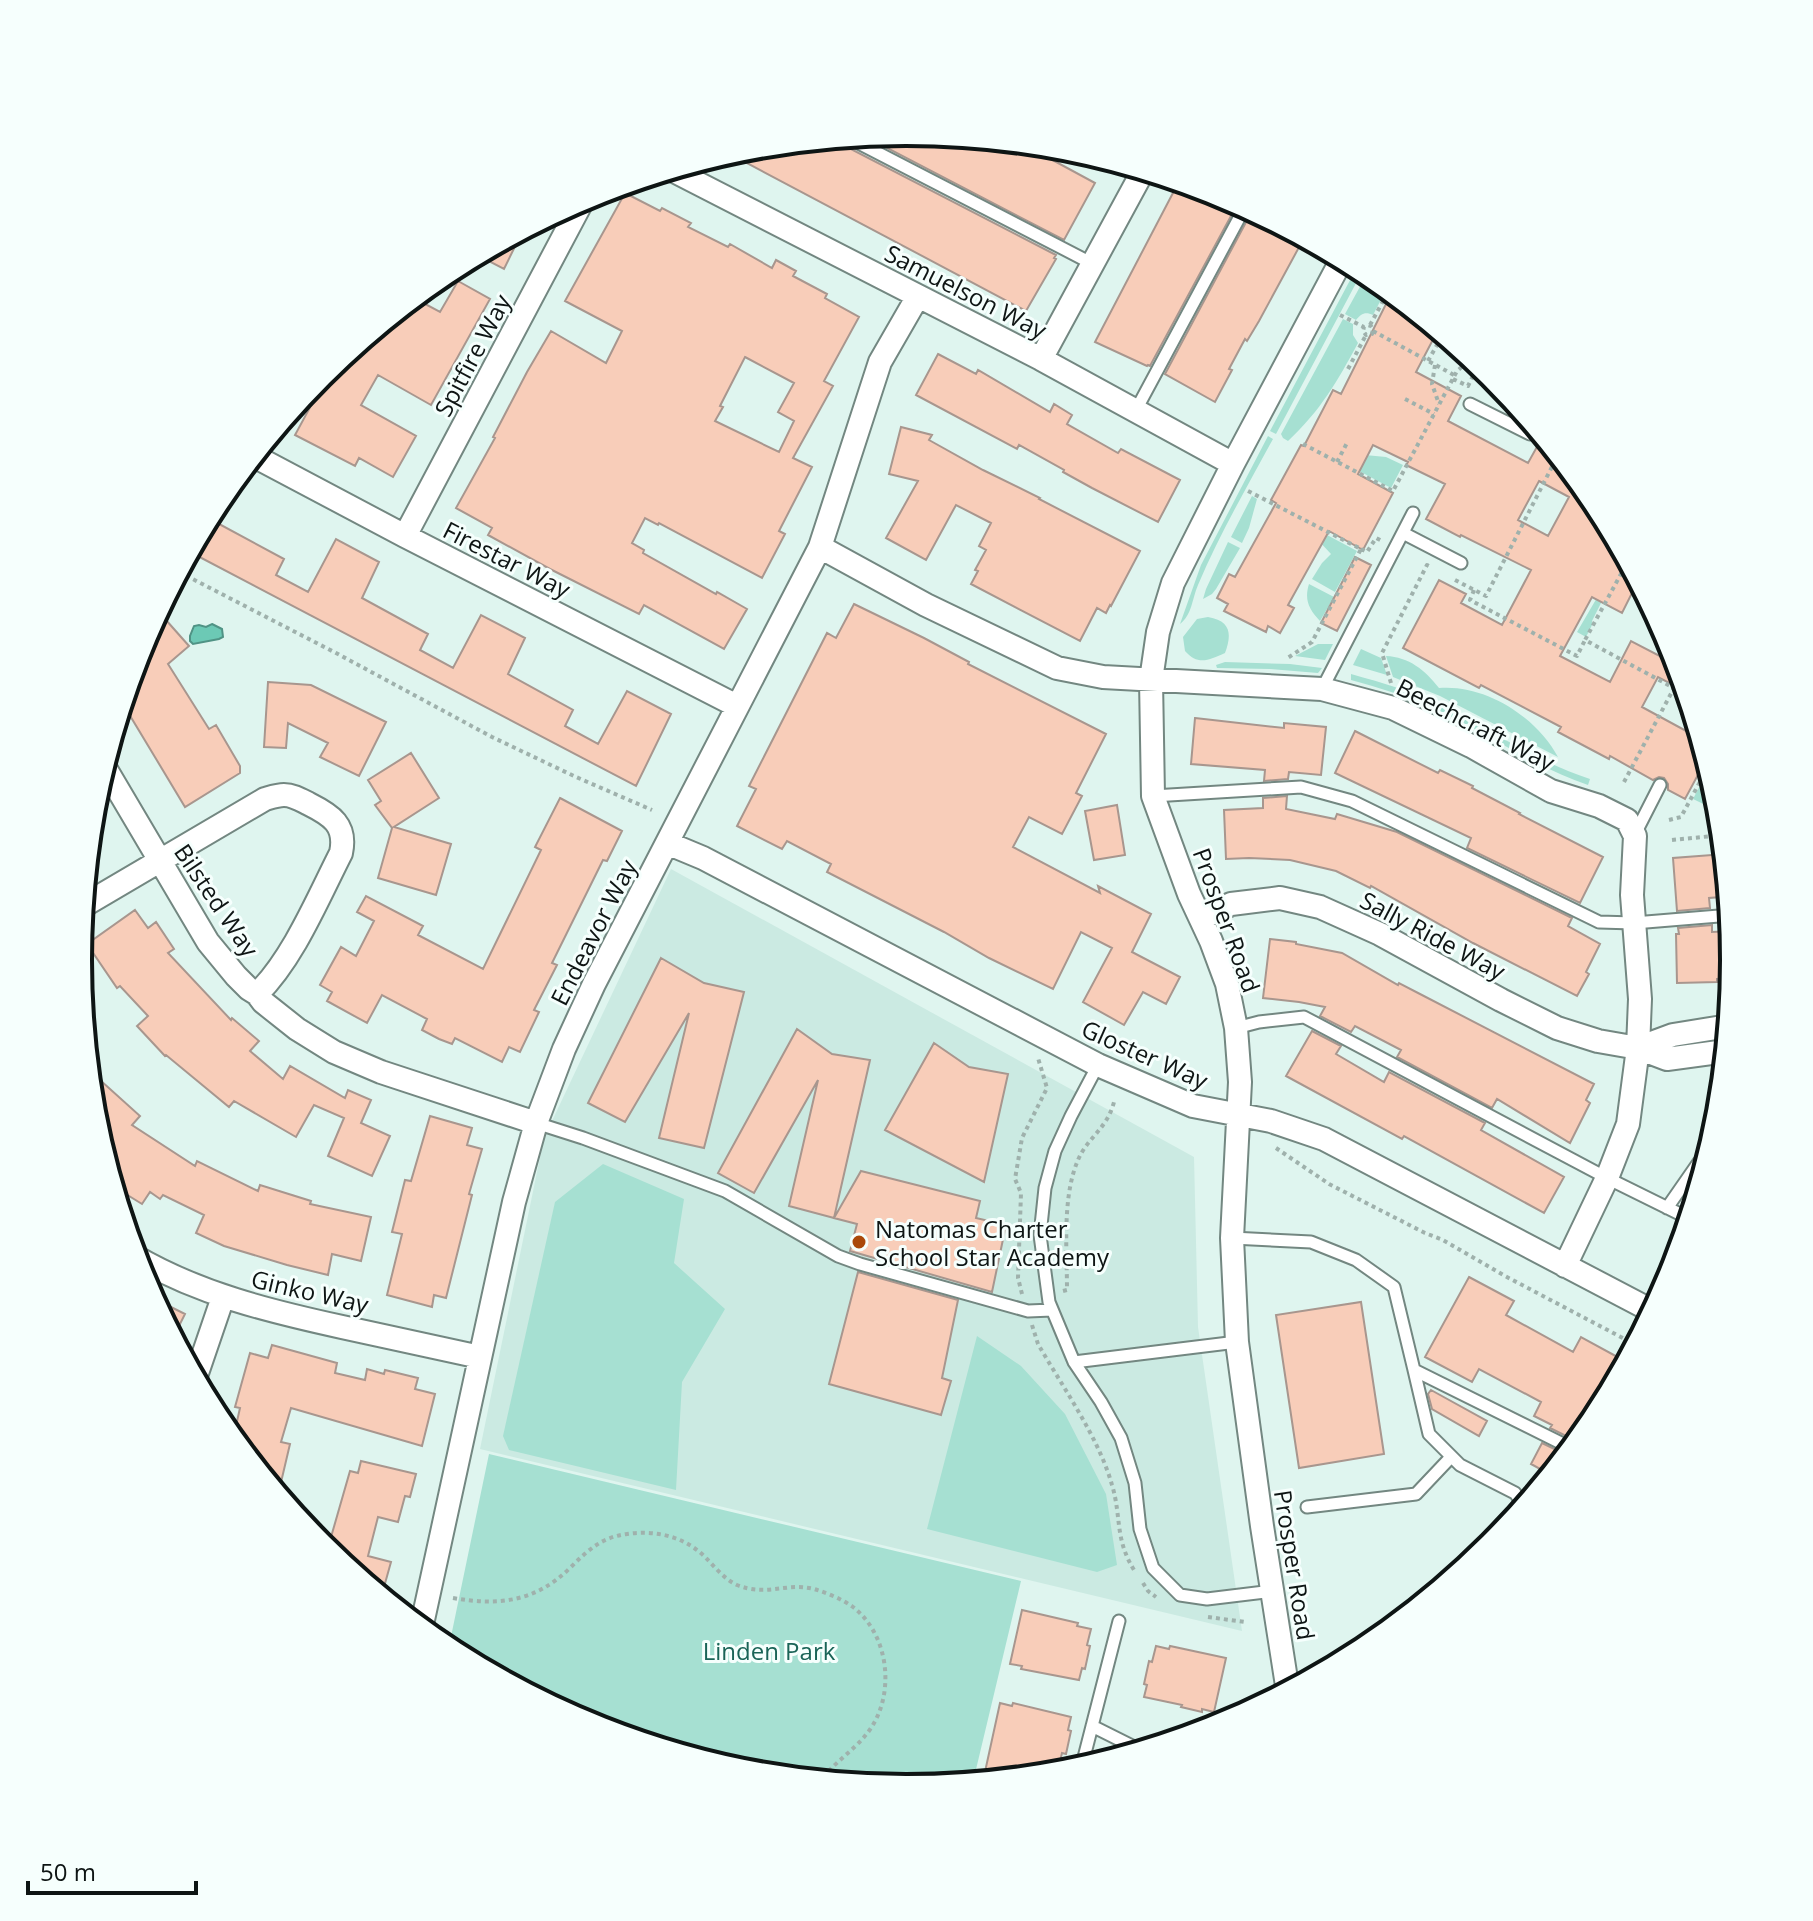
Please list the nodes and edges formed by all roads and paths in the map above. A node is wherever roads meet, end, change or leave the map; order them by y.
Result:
1 (867, 147) edge
2 (686, 177) edge
3 (1138, 180) edge
4 (574, 218) edge
5 (1239, 218) edge
6 (1094, 264) junction
7 (1337, 269) edge
8 (918, 296) junction
9 (1383, 300) edge
10 (1340, 315) dead end
11 (1367, 326) junction
12 (1373, 331) junction
13 (1366, 335) junction
14 (1437, 345) dead end
15 (1041, 359) junction
16 (1428, 361) junction
17 (1435, 365) junction
18 (1463, 366) edge
19 (1348, 369) dead end
20 (1472, 376) edge
21 (1454, 377) junction
22 (1405, 399) dead end
23 (1439, 404) junction
24 (1470, 404) dead end
25 (1136, 410) junction
26 (1434, 414) junction
27 (1526, 432) edge
28 (1348, 441) dead end
29 (1303, 444) dead end
30 (263, 461) edge
31 (1337, 462) junction
32 (1233, 464) junction
33 (1248, 491) dead end
34 (1413, 513) dead end
35 (1403, 533) junction
36 (405, 536) junction
37 (820, 547) junction
38 (1461, 563) dead end
39 (1622, 572) edge
40 (188, 577) edge
41 (1475, 590) dead end
42 (1486, 596) dead end
43 (1481, 606) junction
44 (1585, 640) junction
45 (1286, 659) dead end
46 (1151, 680) junction
47 (1674, 688) joint
48 (1322, 689) junction
49 (737, 706) junction
50 (113, 781) edge
51 (1624, 782) dead end
52 (1700, 782) edge
53 (1660, 785) dead end
54 (1153, 796) junction
55 (652, 810) dead end
56 (1669, 820) dead end
57 (1635, 836) junction
58 (1711, 836) edge
59 (1672, 840) dead end
60 (667, 843) junction
61 (159, 861) junction
62 (95, 899) edge
63 (1719, 916) edge
64 (1201, 919) junction
65 (1634, 923) junction
66 (257, 994) junction
67 (1236, 1028) junction
68 (1718, 1028) edge
69 (1638, 1048) junction
70 (1715, 1052) edge
71 (1098, 1065) junction
72 (1114, 1102) dead end
73 (1239, 1116) junction
74 (536, 1123) junction
75 (1271, 1144) dead end
76 (1693, 1170) edge
77 (1607, 1178) junction
78 (1667, 1208) junction
79 (1680, 1214) edge
80 (1232, 1238) junction
81 (152, 1266) edge
82 (1565, 1266) junction
83 (1048, 1294) junction
84 (223, 1297) junction
85 (1643, 1307) edge
86 (1052, 1310) junction
87 (1627, 1340) edge
88 (1237, 1342) junction
89 (480, 1357) junction
90 (1074, 1362) junction
91 (200, 1365) edge
92 (1414, 1370) junction
93 (1562, 1444) edge
94 (1451, 1457) junction
95 (1519, 1498) edge
96 (1307, 1507) dead end
97 (1273, 1591) junction
98 (453, 1598) dead end
99 (424, 1616) edge
100 (1119, 1621) dead end
101 (1286, 1681) edge
102 (1092, 1726) junction
103 (1126, 1744) edge
104 (1085, 1754) edge
105 (828, 1771) edge

1 - 6 lane
2 - 8 street, Samuelson Way
3 - 6 street
4 - 36 street, Spitfire Way
5 - 25 lane
6 - 15 street
7 - 32 street, Prosper Road
8 - 15 street, Samuelson Way
8 - 37 street, Endeavor Way
9 - 11 path
10 - 11 path
11 - 12 path
11 - 13 path
12 - 13 path
12 - 16 path
13 - 19 path
14 - 16 path
15 - 25 street, Samuelson Way
16 - 17 path
17 - 21 path
17 - 23 path
18 - 21 path
20 - 21 path
21 - 23 path
22 - 26 path
23 - 26 path
24 - 27 lane
25 - 32 street, Samuelson Way
26 - 31 path
28 - 31 path
29 - 31 path
30 - 36 street, Firestar Way
32 - 46 street, Prosper Road
33 - 45 path
34 - 35 lane
35 - 38 lane
35 - 48 lane
36 - 49 street, Firestar Way
37 - 46 street, Beechcraft Way
37 - 49 street, Endeavor Way
39 - 44 path
40 - 55 path
41 - 43 path
42 - 43 path
43 - 44 path
44 - 47 path
46 - 48 street, Beechcraft Way
46 - 54 street, Prosper Road
47 - 51 path
48 - 57 street, Beechcraft Way
49 - 60 street, Endeavor Way
50 - 61 street, Bilsted Way
52 - 56 path
53 - 57 lane
54 - 64 street, Prosper Road
54 - 65 lane
57 - 65 street
58 - 59 path
60 - 71 street, Gloster Way
60 - 74 street, Endeavor Way
61 - 62 street
61 - 66 street, Bilsted Way
61 - 66 street
63 - 65 lane
64 - 67 street, Prosper Road
64 - 69 street, Sally Ride Way
65 - 69 street
66 - 74 street, Bilsted Way
67 - 73 street, Prosper Road
67 - 77 lane
68 - 69 street, Sally Ride Way
69 - 70 street, Sally Ride Way
69 - 77 street
71 - 73 street, Gloster Way
71 - 83 lane
72 - 83 path
73 - 80 street, Prosper Road
73 - 82 street, Gloster Way
74 - 86 lane
74 - 89 street, Endeavor Way
75 - 87 path
76 - 78 lane
77 - 78 lane
77 - 82 street
78 - 79 lane
80 - 88 street, Prosper Road
80 - 92 lane
81 - 84 street, Ginko Way
82 - 85 street, Gloster Way
83 - 86 lane
84 - 89 street, Ginko Way
84 - 91 street
86 - 90 lane
88 - 90 lane
88 - 97 street, Prosper Road
89 - 99 street, Endeavor Way
90 - 97 lane
92 - 93 lane
92 - 94 lane
94 - 95 lane
94 - 96 lane
97 - 101 street, Prosper Road
98 - 105 path
100 - 102 lane
102 - 103 lane
102 - 104 lane

